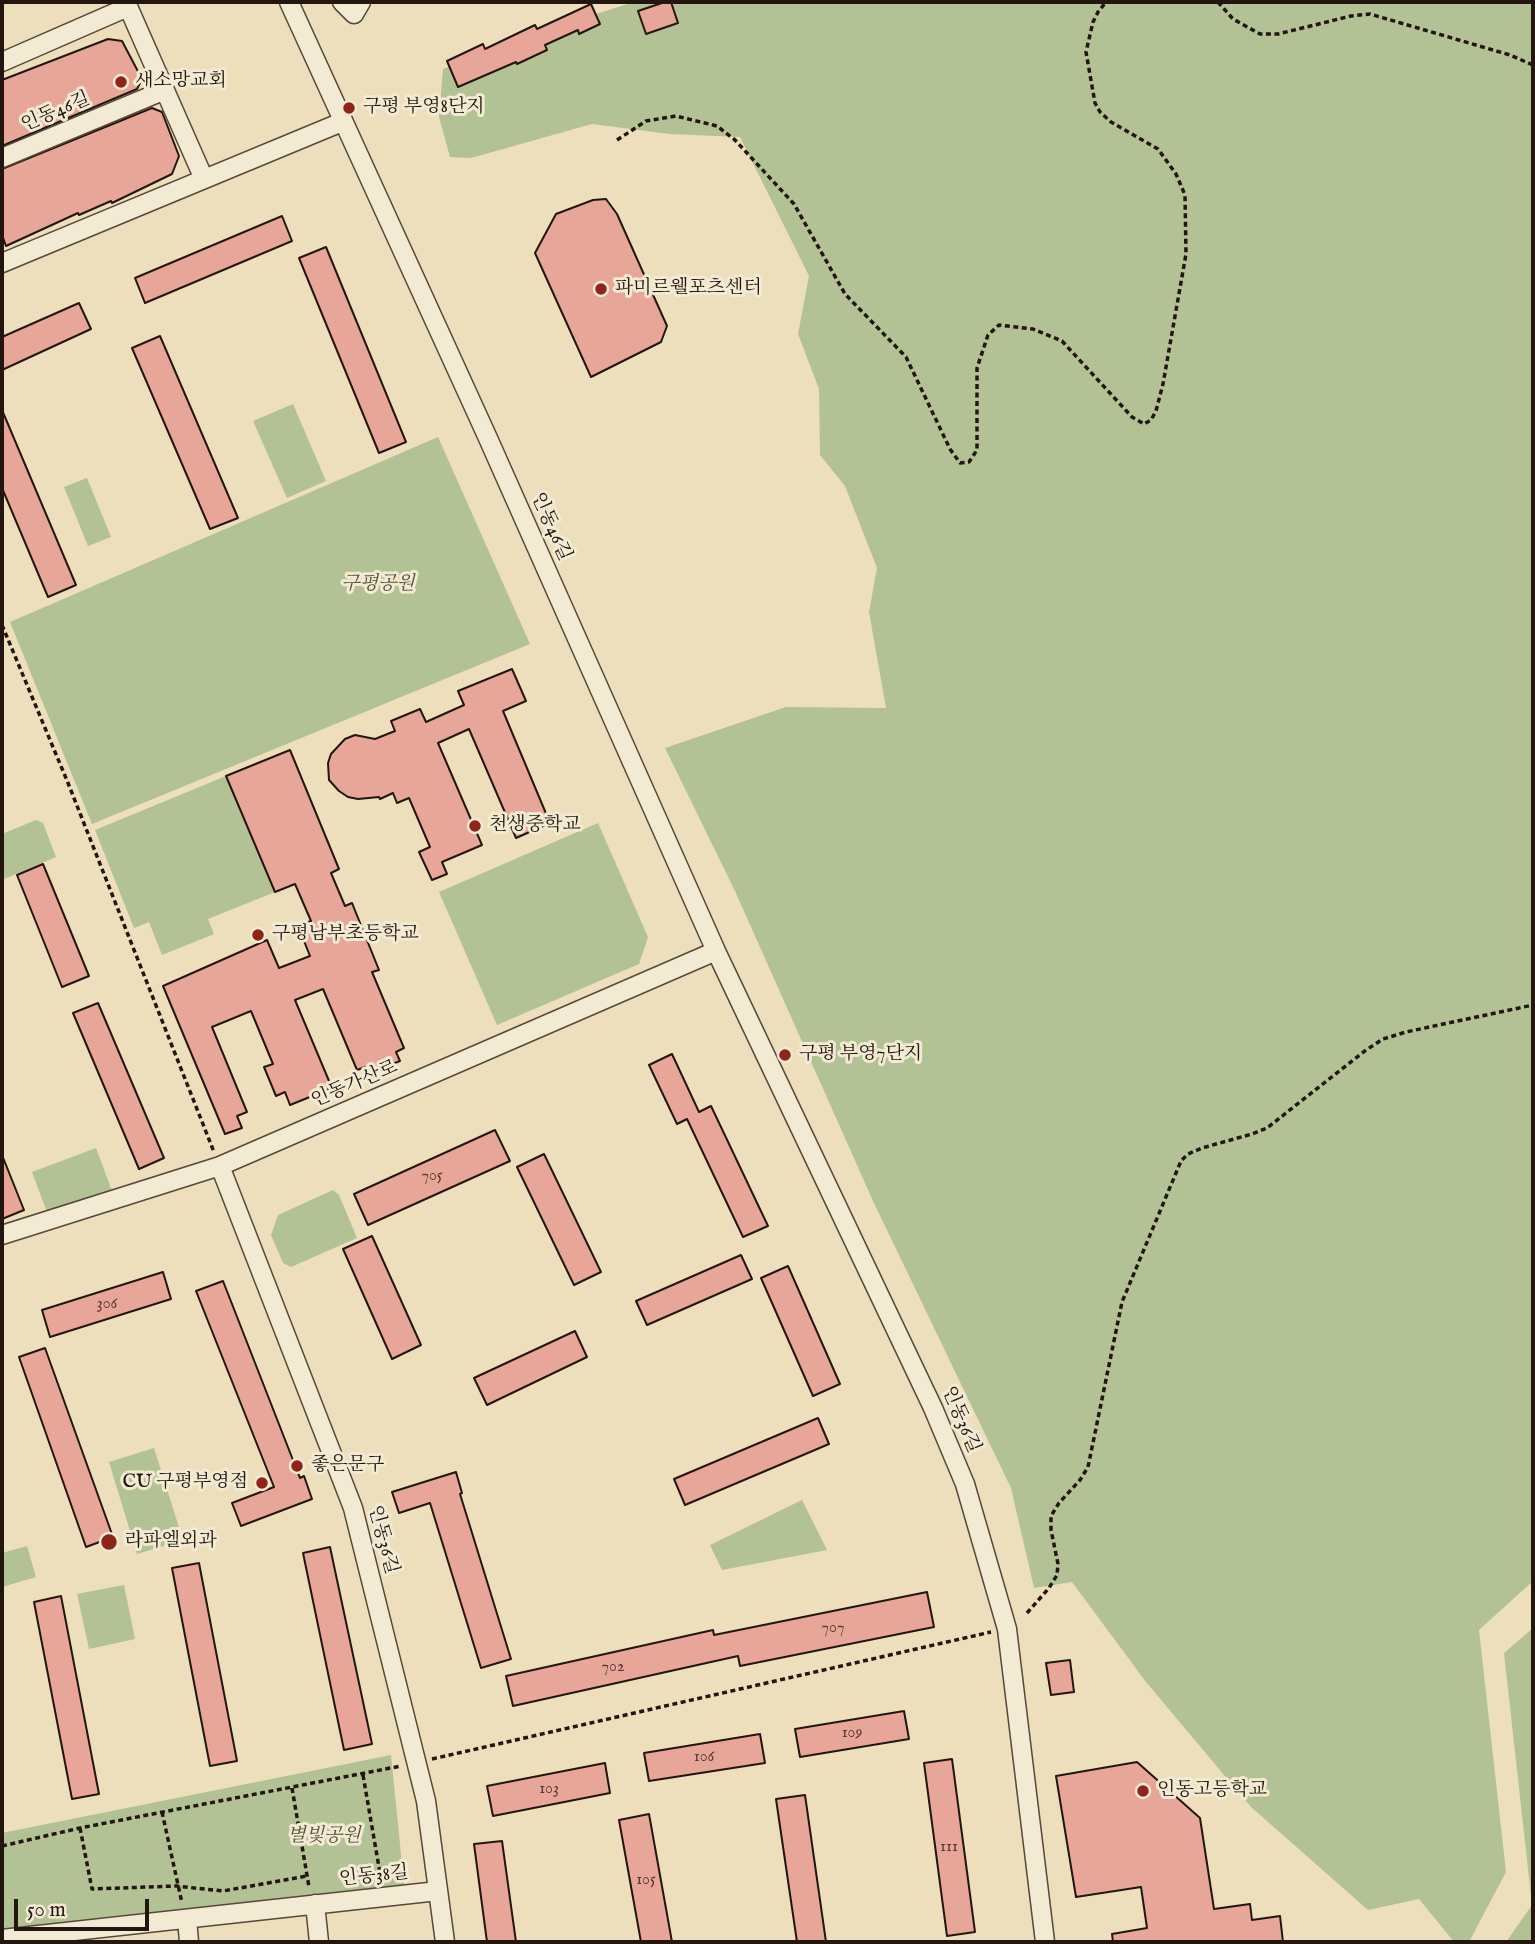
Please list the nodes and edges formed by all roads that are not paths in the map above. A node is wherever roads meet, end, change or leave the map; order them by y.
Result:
1 (289, 2) edge
2 (342, 2) edge
3 (360, 2) edge
4 (127, 4) edge
5 (2, 62) edge
6 (165, 90) junction
7 (342, 122) junction
8 (2, 158) edge
9 (204, 179) junction
10 (2, 263) edge
11 (716, 951) junction
12 (220, 1166) junction
13 (2, 1235) edge
14 (438, 1891) junction
15 (313, 1899) junction
16 (187, 1919) junction
17 (55, 1938) edge
18 (2, 1939) edge
19 (189, 1942) edge
20 (319, 1942) edge
21 (445, 1942) edge
22 (1045, 1942) edge

1 - 7 street, 인동46길
2 - 3 street
4 - 5 street
4 - 6 street
6 - 8 street, 인동46길
6 - 9 street
7 - 9 street
7 - 11 street, 인동46길
9 - 10 street
11 - 12 street, 인동가산로
11 - 22 street, 인동36길
12 - 13 street, 인동가산로
12 - 14 street, 인동36길
14 - 15 street, 인동38길
14 - 21 street, 인동36길
15 - 16 street, 인동38길
15 - 20 street, 인동38길
16 - 17 street, 인동38길
16 - 19 street
17 - 18 street, 인동38길

